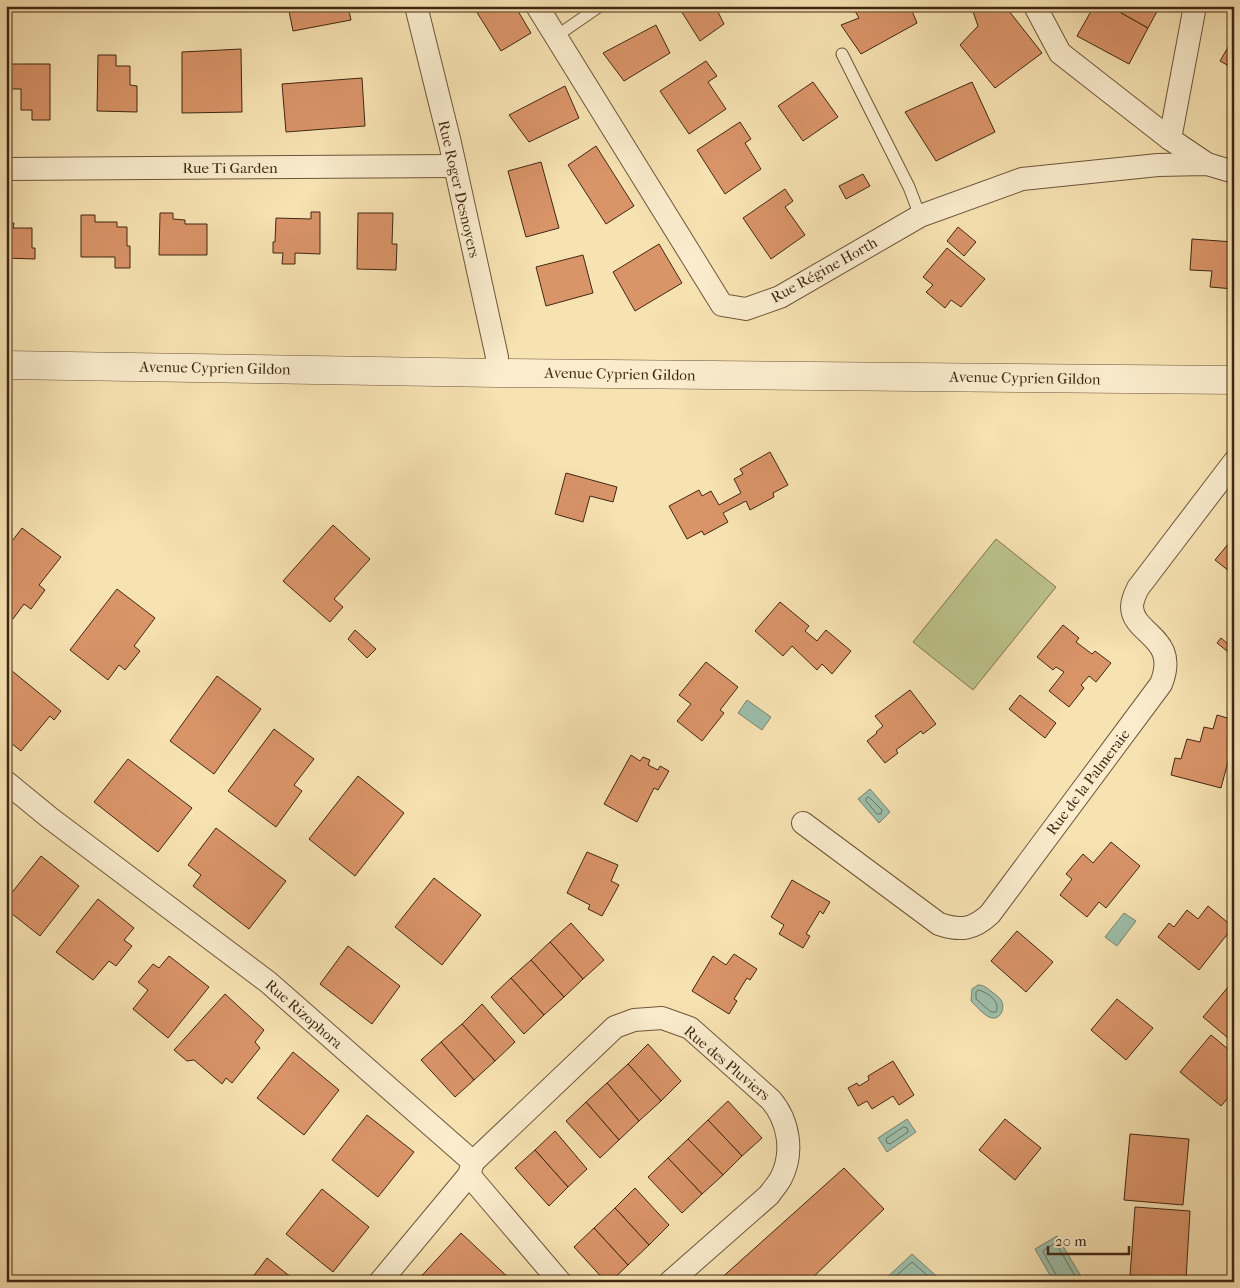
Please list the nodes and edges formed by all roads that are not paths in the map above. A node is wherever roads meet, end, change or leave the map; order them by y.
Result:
1 (416, 6) edge
2 (537, 6) edge
3 (600, 6) edge
4 (1035, 6) edge
5 (1196, 6) edge
6 (554, 37) junction
7 (842, 54) dead end
8 (1170, 139) junction
9 (1207, 164) junction
10 (455, 166) junction
11 (6, 169) edge
12 (1234, 172) edge
13 (920, 216) junction
14 (6, 365) edge
15 (496, 373) junction
16 (1234, 380) edge
17 (1234, 462) edge
18 (6, 782) edge
19 (804, 823) dead end
20 (471, 1168) junction
21 (380, 1282) edge
22 (560, 1282) edge
23 (670, 1282) edge

1 - 10 street, Rue Roger Desnoyers
2 - 6 street, Rue Régine Horth
3 - 6 lane
4 - 8 street
5 - 8 street
6 - 13 street, Rue Régine Horth
7 - 13 lane
8 - 9 street
9 - 12 street, Rue Régine Horth
9 - 13 street, Rue Régine Horth
10 - 11 street, Rue Ti Garden
10 - 15 street, Rue Roger Desnoyers
14 - 15 street, Avenue Cyprien Gildon
15 - 16 street, Avenue Cyprien Gildon
17 - 19 street, Rue de la Palmeraie
18 - 20 street, Rue Rizophora
20 - 21 street, Rue des Pluviers
20 - 22 street, Rue Rizophora
20 - 23 street, Rue des Pluviers

